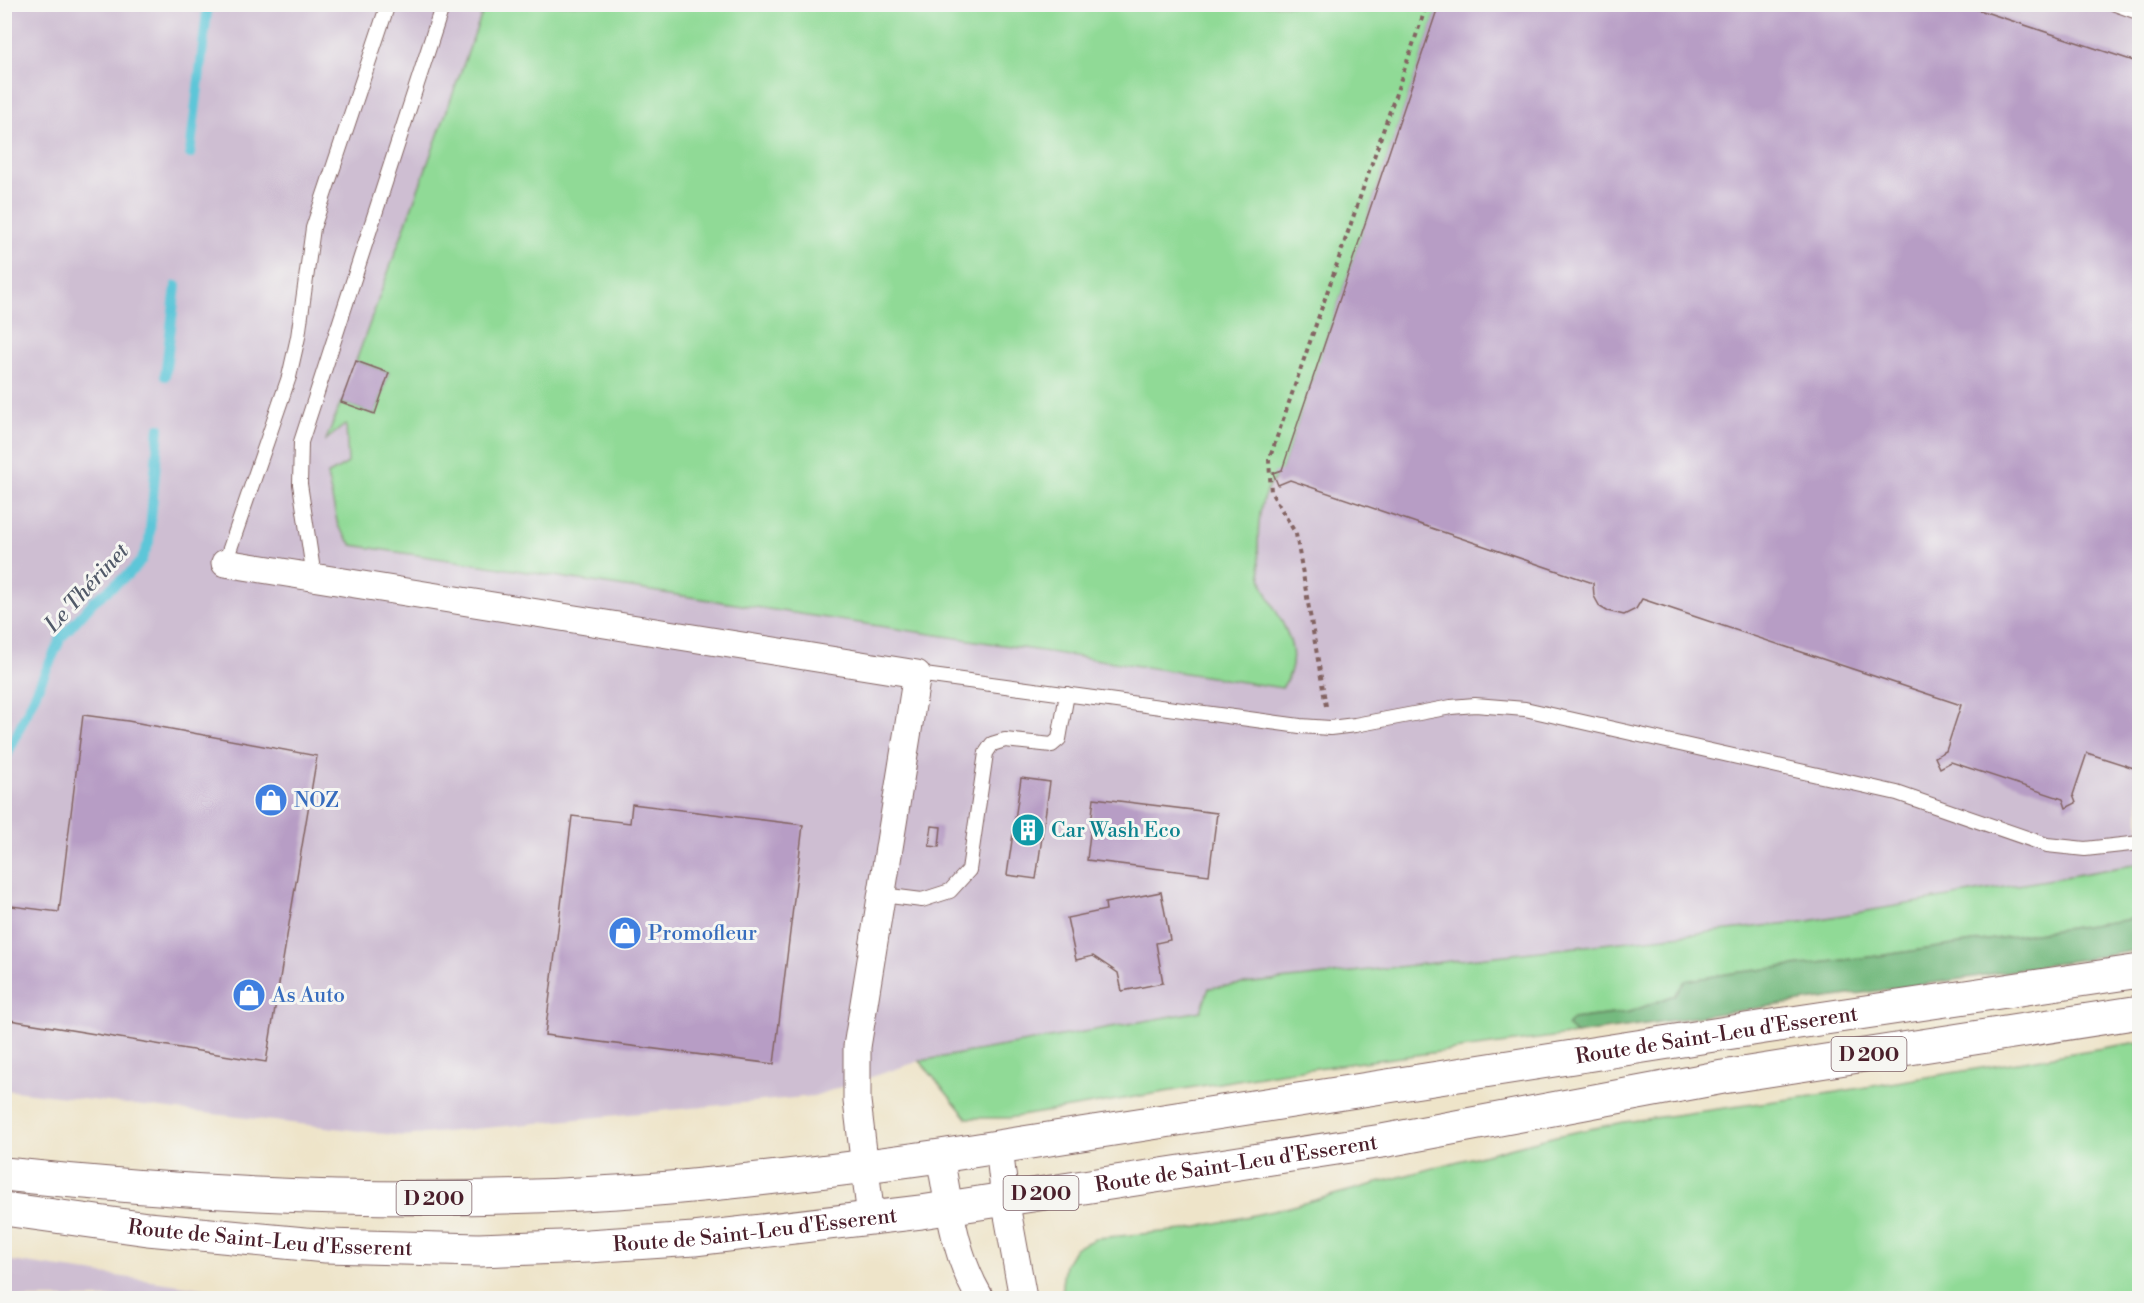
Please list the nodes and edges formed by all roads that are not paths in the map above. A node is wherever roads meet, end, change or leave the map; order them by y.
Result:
1 (388, 4) edge
2 (443, 4) edge
3 (2115, 4) edge
4 (2139, 13) edge
5 (225, 563) joint
6 (314, 577) junction
7 (917, 674) junction
8 (1067, 694) junction
9 (2139, 843) edge
10 (882, 895) junction
11 (2139, 971) edge
12 (2139, 1012) edge
13 (999, 1147) junction
14 (940, 1156) junction
15 (864, 1167) junction
16 (4, 1174) edge
17 (1005, 1199) junction
18 (949, 1207) junction
19 (4, 1209) edge
20 (871, 1218) junction
21 (980, 1299) edge
22 (1023, 1299) edge

1 - 5 lane
2 - 6 lane
3 - 4 lane
5 - 6 street
6 - 7 street
7 - 8 lane
7 - 10 street
8 - 9 lane
8 - 10 lane
10 - 15 street
11 - 13 main road, Route de Saint-Leu d'Esserent / D 200
12 - 17 main road, Route de Saint-Leu d'Esserent / D 200
13 - 14 main road, Route de Saint-Leu d'Esserent / D 200
13 - 17 street
14 - 15 main road, Route de Saint-Leu d'Esserent / D 200
14 - 18 street
15 - 16 main road, Route de Saint-Leu d'Esserent / D 200
15 - 20 street
17 - 18 main road, Route de Saint-Leu d'Esserent / D 200
17 - 22 street
18 - 20 main road, Route de Saint-Leu d'Esserent / D 200
18 - 21 street
19 - 20 main road, Route de Saint-Leu d'Esserent / D 200

